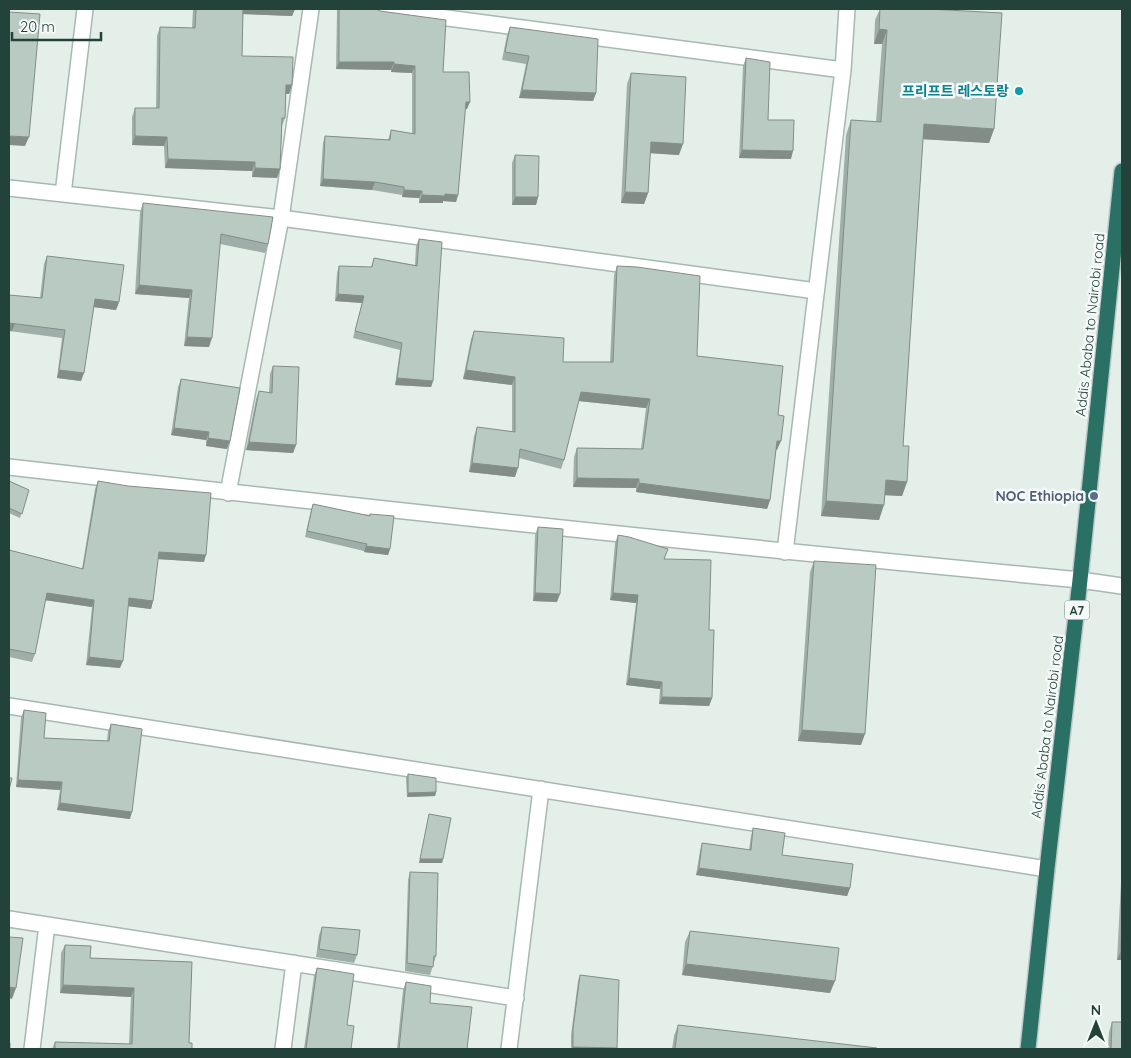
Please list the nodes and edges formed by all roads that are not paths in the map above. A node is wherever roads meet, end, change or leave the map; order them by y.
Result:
1 (84, 9) edge
2 (311, 9) edge
3 (379, 9) edge
4 (847, 9) edge
5 (843, 70) junction
6 (1122, 180) edge
7 (9, 188) edge
8 (63, 194) junction
9 (281, 218) junction
10 (816, 291) junction
11 (9, 467) edge
12 (228, 492) junction
13 (785, 552) junction
14 (1080, 580) junction
15 (1122, 586) edge
16 (9, 706) edge
17 (541, 789) junction
18 (1046, 869) junction
19 (9, 919) edge
20 (47, 925) junction
21 (294, 963) junction
22 (516, 998) junction
23 (32, 1049) edge
24 (283, 1049) edge
25 (509, 1049) edge
26 (1028, 1049) edge

1 - 8 street
2 - 9 street
3 - 5 street
4 - 5 street
5 - 10 street
6 - 14 highway, Addis Ababa to Nairobi road / A7
7 - 8 street
8 - 9 street
9 - 10 street
9 - 12 street
10 - 13 street
11 - 12 street
12 - 13 street
13 - 14 street
14 - 15 street
14 - 18 highway, Addis Ababa to Nairobi road / A7
16 - 17 street
17 - 18 street
17 - 22 street
18 - 26 highway, Addis Ababa to Nairobi road / A7
19 - 20 street
20 - 21 street
20 - 23 street
21 - 22 street
21 - 24 street
22 - 25 street

